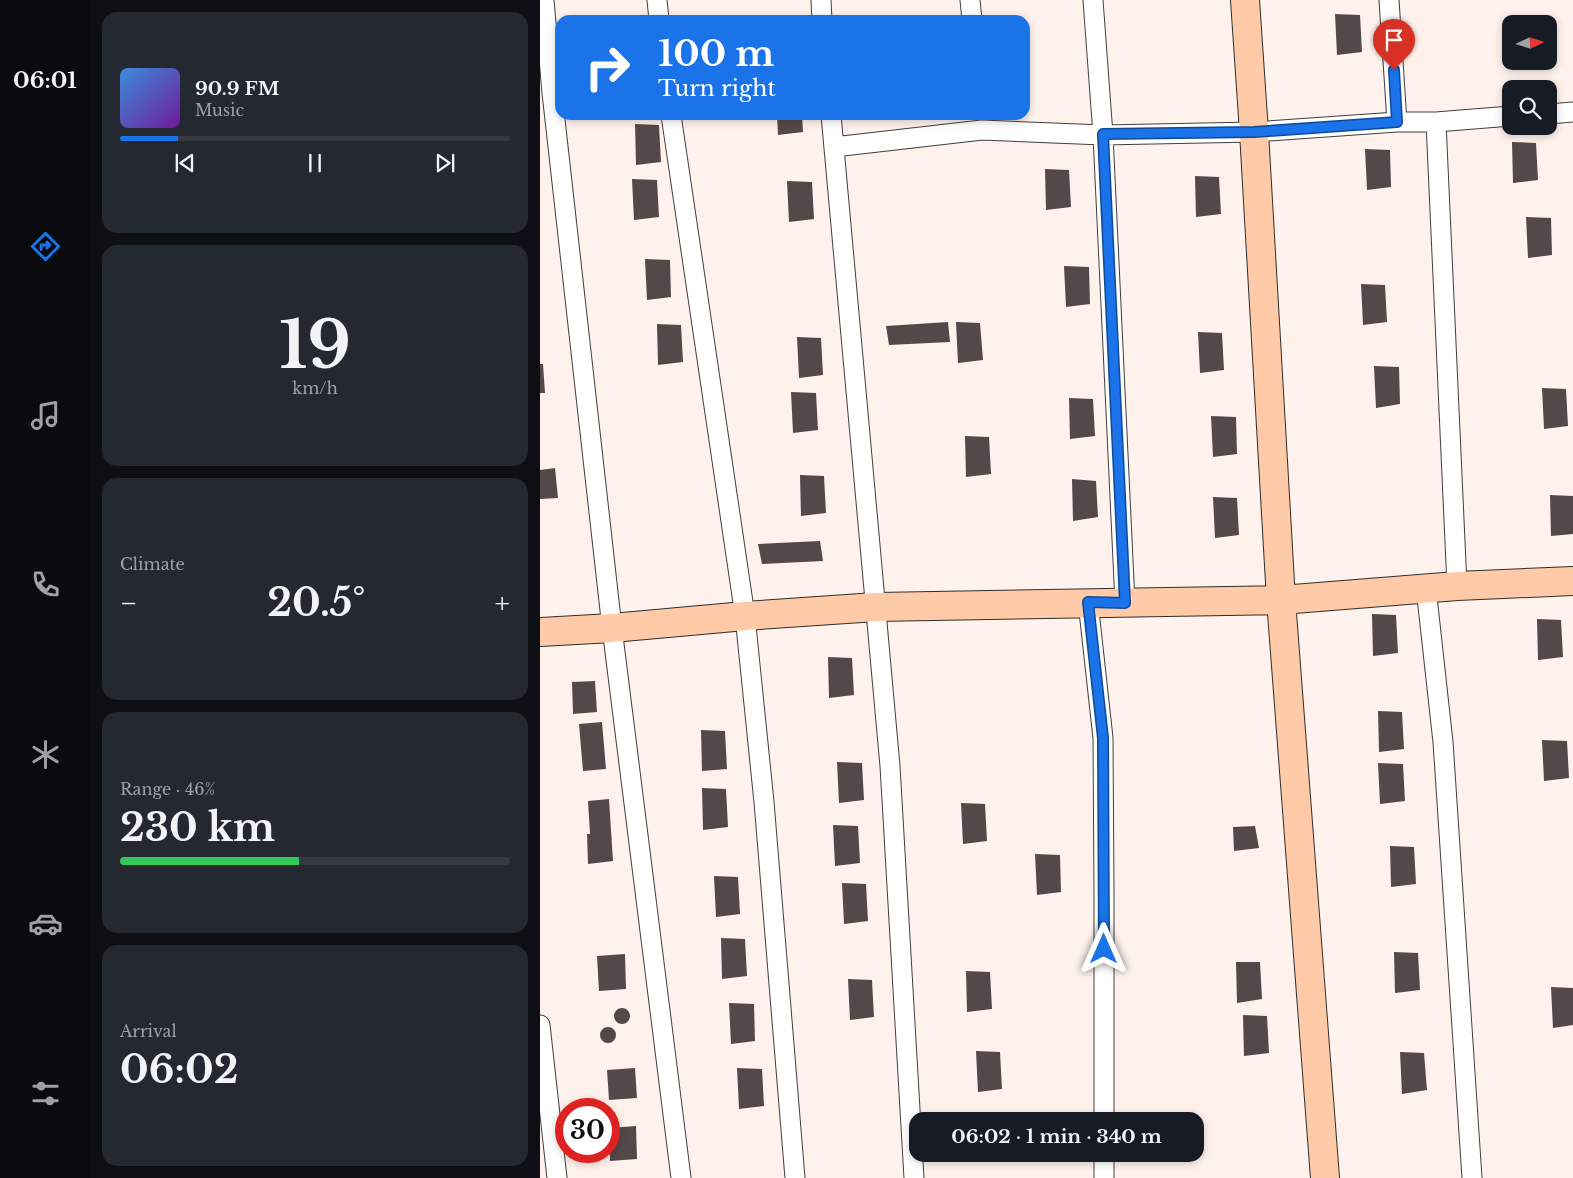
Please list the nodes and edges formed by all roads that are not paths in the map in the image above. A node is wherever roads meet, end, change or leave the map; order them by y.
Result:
1 (544, 0) edge
2 (657, 0) edge
3 (821, 0) edge
4 (970, 0) edge
5 (1093, 0) edge
6 (1244, 0) edge
7 (1389, 0) edge
8 (658, 15) edge
9 (822, 15) edge
10 (972, 15) edge
11 (555, 85) edge
12 (1573, 112) edge
13 (1557, 113) edge
14 (1502, 117) edge
15 (559, 120) edge
16 (672, 120) edge
17 (831, 120) edge
18 (981, 122) edge
19 (1397, 122) junction
20 (1436, 122) junction
21 (1254, 132) junction
22 (1103, 134) junction
23 (834, 147) junction
24 (1573, 581) edge
25 (1457, 586) junction
26 (1426, 588) junction
27 (1281, 600) junction
28 (1088, 602) junction
29 (1125, 603) junction
30 (876, 607) junction
31 (745, 616) junction
32 (612, 628) junction
33 (540, 632) edge
34 (540, 1025) edge
35 (1104, 1112) edge
36 (1104, 1162) edge
37 (557, 1178) edge
38 (681, 1178) edge
39 (795, 1178) edge
40 (914, 1178) edge
41 (1104, 1178) edge
42 (1325, 1178) edge
43 (1472, 1178) edge

1 - 11 street
2 - 8 street
3 - 9 street
4 - 10 street
5 - 22 street
6 - 21 street
7 - 19 street
12 - 13 street
14 - 20 street
15 - 32 street
16 - 31 street
17 - 23 street
18 - 22 street
18 - 23 street
19 - 20 street
19 - 21 street
20 - 25 street
21 - 22 street
21 - 27 street
22 - 29 street
23 - 30 street
24 - 25 street
25 - 26 street
26 - 27 street
26 - 43 street
27 - 29 street
27 - 42 street
28 - 29 street
28 - 30 street
28 - 35 street
30 - 31 street
30 - 40 street
31 - 32 street
31 - 39 street
32 - 33 street
32 - 38 street
34 - 37 street
36 - 41 street

